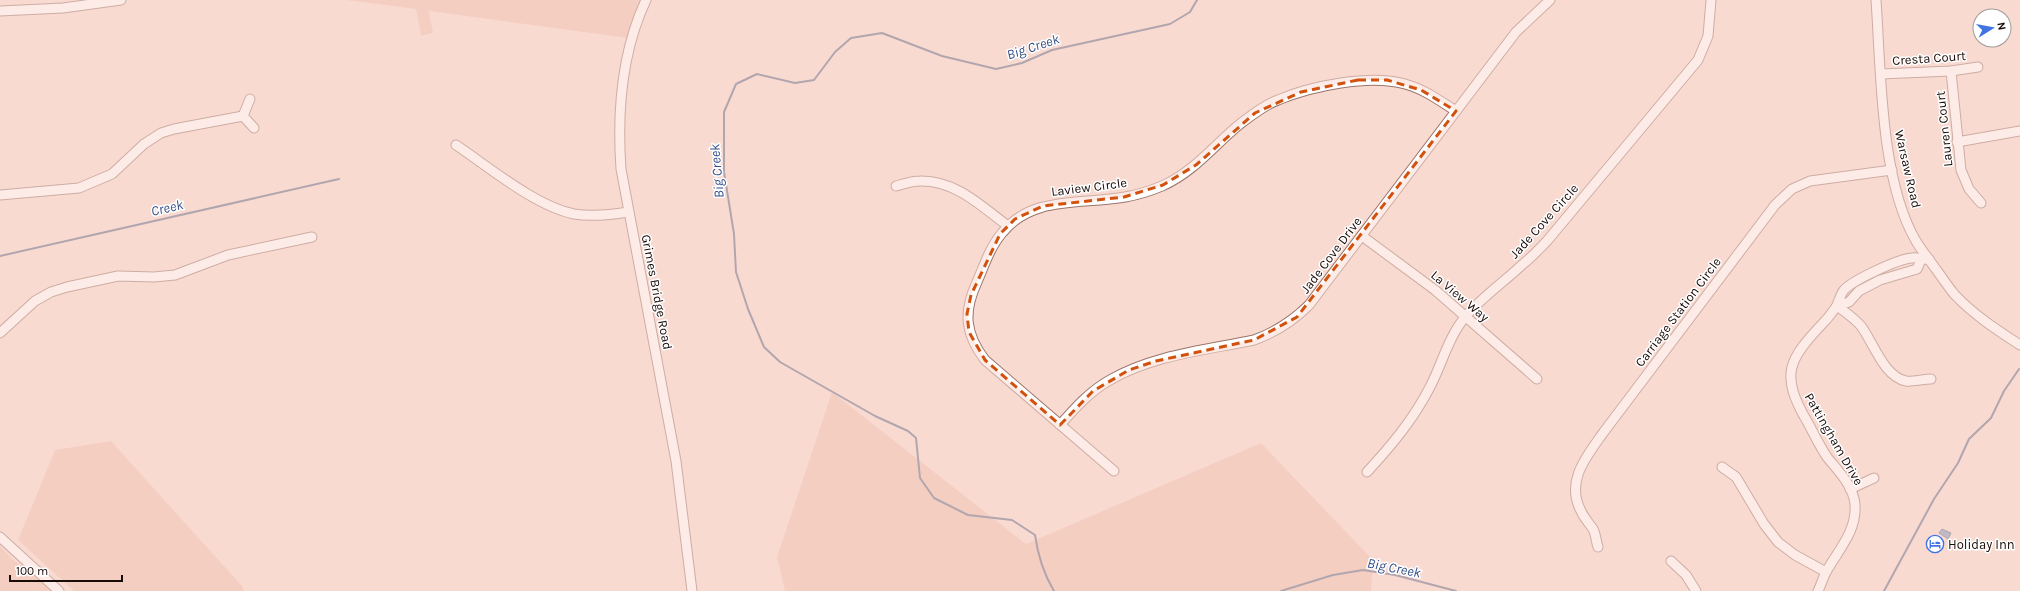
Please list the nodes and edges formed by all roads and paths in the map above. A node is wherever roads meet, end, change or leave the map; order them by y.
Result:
1 (121, 0) edge
2 (646, 0) edge
3 (1550, 0) edge
4 (1711, 0) edge
5 (1876, 0) edge
6 (97, 1) edge
7 (0, 11) edge
8 (1978, 67) dead end
9 (1951, 71) junction
10 (1881, 74) junction
11 (250, 99) dead end
12 (1456, 111) junction
13 (244, 116) junction
14 (254, 128) dead end
15 (2020, 131) edge
16 (1957, 142) junction
17 (456, 145) dead end
18 (1892, 170) junction
19 (896, 186) dead end
20 (0, 195) edge
21 (1981, 203) dead end
22 (628, 212) junction
23 (1008, 226) junction
24 (1362, 236) junction
25 (312, 237) dead end
26 (1925, 260) junction
27 (1886, 267) junction
28 (1868, 274) junction
29 (1890, 277) junction
30 (1873, 284) junction
31 (1837, 306) junction
32 (1465, 317) junction
33 (0, 333) edge
34 (2020, 344) edge
35 (1537, 379) dead end
36 (1931, 379) dead end
37 (1060, 425) junction
38 (1722, 467) dead end
39 (1114, 471) dead end
40 (1367, 472) dead end
41 (1874, 478) dead end
42 (1850, 489) junction
43 (0, 537) edge
44 (1598, 547) dead end
45 (1671, 561) dead end
46 (1826, 572) junction
47 (59, 591) edge
48 (692, 591) edge
49 (1696, 591) edge
50 (1818, 591) edge

1 - 6 street
2 - 22 street, Grimes Bridge Road
3 - 12 street, Jade Cove Drive
4 - 32 street, Jade Cove Circle
5 - 10 street, Warsaw Road
6 - 7 street
8 - 9 street, Cresta Court
9 - 10 street, Cresta Court
9 - 16 street, Lauren Court
10 - 18 street, Warsaw Road
11 - 13 street
12 - 23 street, Laview Circle
12 - 24 street, Jade Cove Drive
13 - 14 street
13 - 20 street
15 - 16 street
16 - 21 street, Lauren Court
17 - 22 street
18 - 26 street, Warsaw Road
18 - 44 street, Carriage Station Circle
19 - 23 street
22 - 48 street, Grimes Bridge Road
23 - 37 street, Laview Circle
24 - 32 street, La View Way
24 - 37 street, Jade Cove Drive
25 - 33 street
26 - 27 street, Pattingham Drive
26 - 29 street, Pattingham Drive
26 - 34 street, Warsaw Road
27 - 28 street, Pattingham Drive
27 - 29 street
28 - 30 street
28 - 31 street, Pattingham Drive
29 - 30 street, Pattingham Drive
30 - 31 street, Pattingham Drive
31 - 36 street
31 - 42 street, Pattingham Drive
32 - 35 street, La View Way
32 - 40 street, Jade Cove Circle
37 - 39 street, Laview Circle
38 - 46 street
41 - 42 street
42 - 46 street, Pattingham Drive
43 - 47 street
45 - 49 street
46 - 50 street, Pattingham Drive

